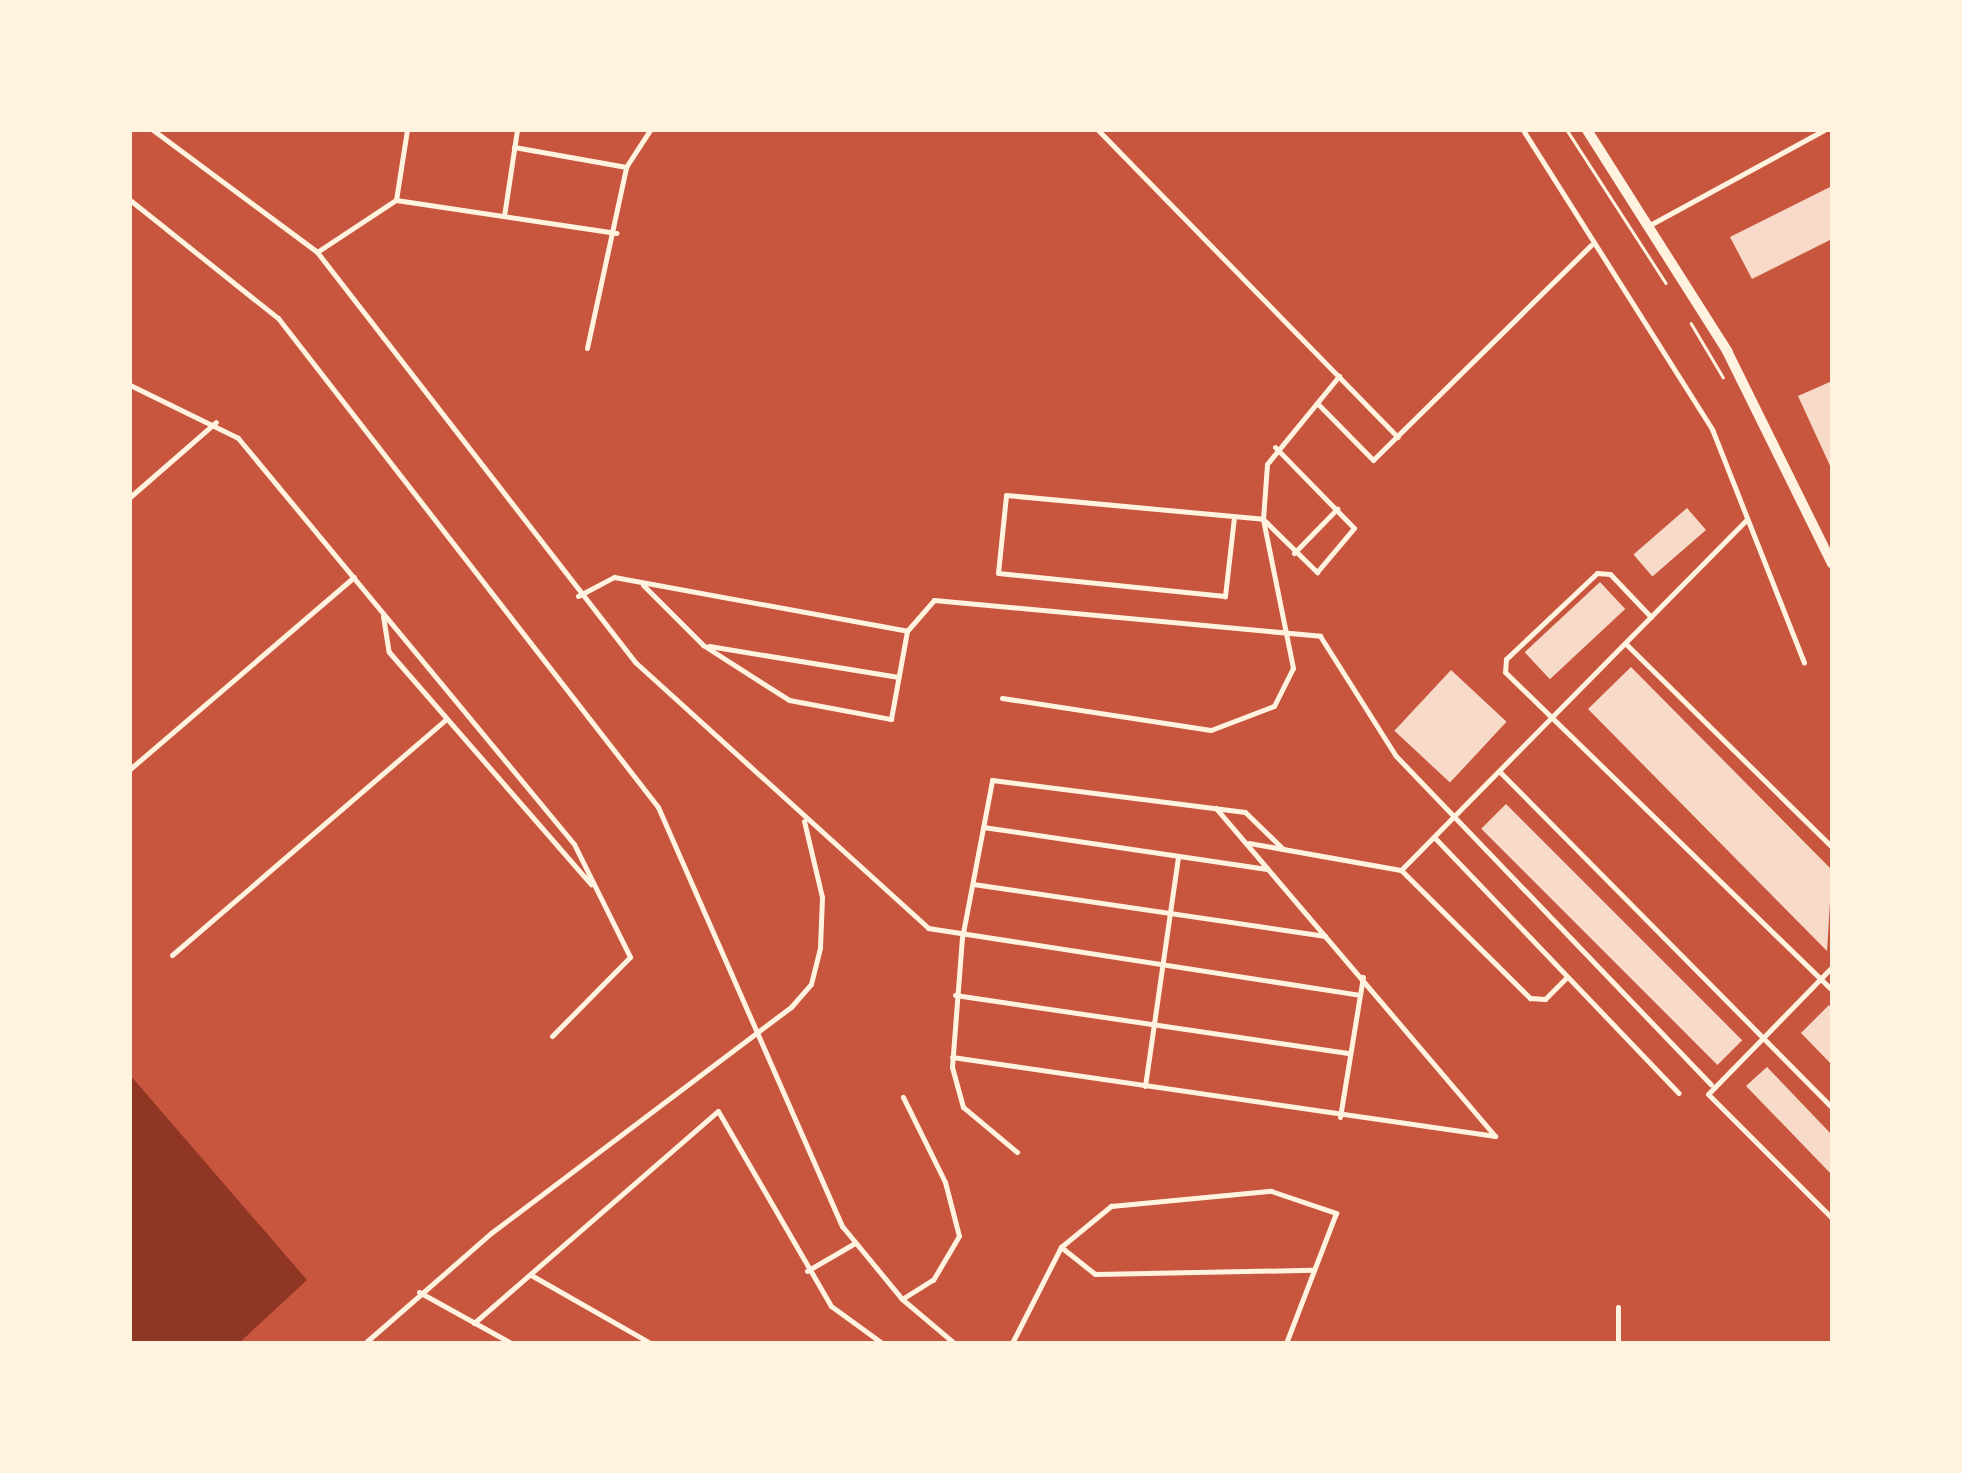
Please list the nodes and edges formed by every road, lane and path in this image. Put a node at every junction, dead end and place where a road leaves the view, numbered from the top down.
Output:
1 (153, 130) edge
2 (408, 130) edge
3 (517, 130) edge
4 (650, 130) edge
5 (1098, 130) edge
6 (1524, 130) edge
7 (1567, 130) edge
8 (1586, 130) edge
9 (1824, 130) edge
10 (514, 147) junction
11 (626, 166) junction
12 (130, 200) edge
13 (396, 200) junction
14 (504, 216) junction
15 (1648, 226) junction
16 (617, 234) junction
17 (1592, 245) junction
18 (318, 252) junction
19 (1674, 296) dead end
20 (1685, 313) dead end
21 (586, 348) dead end
22 (1339, 376) junction
23 (1726, 381) dead end
24 (130, 385) edge
25 (1317, 403) junction
26 (216, 422) junction
27 (1398, 437) junction
28 (1276, 447) junction
29 (130, 497) edge
30 (1337, 509) junction
31 (1234, 516) junction
32 (1263, 519) junction
33 (1746, 520) junction
34 (1294, 553) junction
35 (1832, 563) edge
36 (354, 577) junction
37 (643, 584) junction
38 (578, 596) junction
39 (383, 616) junction
40 (1651, 617) junction
41 (907, 631) junction
42 (1291, 631) junction
43 (1625, 643) junction
44 (703, 645) junction
45 (1804, 662) dead end
46 (898, 677) junction
47 (1002, 698) dead end
48 (1552, 718) junction
49 (446, 719) junction
50 (130, 769) edge
51 (1498, 771) junction
52 (1216, 808) junction
53 (1454, 817) junction
54 (803, 819) junction
55 (983, 827) junction
56 (1434, 837) junction
57 (1246, 842) junction
58 (1832, 847) edge
59 (1282, 848) junction
60 (1178, 856) junction
61 (1270, 870) junction
62 (1401, 870) junction
63 (973, 884) junction
64 (596, 890) junction
65 (1170, 913) junction
66 (1328, 937) junction
67 (962, 938) junction
68 (172, 955) dead end
69 (1832, 966) edge
70 (1162, 967) junction
71 (1364, 978) junction
72 (1566, 978) junction
73 (1819, 978) junction
74 (1832, 990) edge
75 (955, 995) junction
76 (1360, 995) junction
77 (1154, 1024) junction
78 (552, 1036) dead end
79 (760, 1036) junction
80 (1762, 1036) junction
81 (1350, 1053) junction
82 (952, 1057) junction
83 (1711, 1085) junction
84 (1146, 1086) junction
85 (1679, 1093) dead end
86 (903, 1097) dead end
87 (1832, 1107) edge
88 (1340, 1118) junction
89 (1016, 1152) dead end
90 (1832, 1218) edge
91 (854, 1243) junction
92 (1060, 1247) junction
93 (1312, 1270) junction
94 (806, 1271) junction
95 (530, 1274) junction
96 (418, 1292) junction
97 (902, 1300) junction
98 (1618, 1307) dead end
99 (474, 1322) junction
100 (365, 1343) edge
101 (511, 1343) edge
102 (650, 1343) edge
103 (882, 1343) edge
104 (954, 1343) edge
105 (1012, 1343) edge
106 (1286, 1343) edge
107 (1618, 1343) edge

1 - 18 lane
2 - 13 lane
3 - 10 lane
4 - 11 lane
5 - 22 lane
6 - 17 lane
7 - 19 path
8 - 15 street
9 - 15 lane
10 - 11 lane
10 - 14 lane
11 - 16 lane
12 - 79 lane
13 - 14 lane
13 - 18 lane
14 - 16 lane
15 - 35 street
16 - 21 lane
17 - 27 lane
17 - 33 lane
18 - 38 lane
20 - 23 path
22 - 25 lane
22 - 27 lane
24 - 26 lane
25 - 27 lane
25 - 28 lane
26 - 29 lane
26 - 36 lane
28 - 30 lane
28 - 32 lane
30 - 34 lane
30 - 34 lane
31 - 31 lane
31 - 32 lane
32 - 34 lane
32 - 42 lane
33 - 40 lane
33 - 45 lane
36 - 39 lane
36 - 50 lane
37 - 38 lane
37 - 41 lane
37 - 44 lane
38 - 54 lane
39 - 49 lane
39 - 64 lane
40 - 43 lane
40 - 48 lane
41 - 42 lane
41 - 46 lane
42 - 47 lane
42 - 53 lane
43 - 48 lane
43 - 58 lane
44 - 46 lane
44 - 46 lane
48 - 51 lane
48 - 73 lane
49 - 64 lane
49 - 68 lane
51 - 53 lane
51 - 80 lane
52 - 55 lane
52 - 57 lane
52 - 59 lane
53 - 56 lane
53 - 83 lane
54 - 67 lane
54 - 79 lane
55 - 60 lane
55 - 63 lane
56 - 62 lane
56 - 72 lane
57 - 59 lane
57 - 61 lane
59 - 62 lane
60 - 61 lane
60 - 65 lane
61 - 66 lane
62 - 72 lane
63 - 65 lane
63 - 67 lane
64 - 78 lane
65 - 66 lane
65 - 70 lane
66 - 71 lane
67 - 70 lane
67 - 75 lane
69 - 73 lane
70 - 76 lane
70 - 77 lane
71 - 76 lane
71 - 88 lane
72 - 85 lane
73 - 74 lane
73 - 80 lane
75 - 77 lane
75 - 82 lane
76 - 81 lane
77 - 81 lane
77 - 84 lane
79 - 91 lane
79 - 96 lane
80 - 83 lane
80 - 87 lane
81 - 88 lane
82 - 84 lane
82 - 89 lane
83 - 90 lane
84 - 88 lane
86 - 97 lane
91 - 94 lane
91 - 97 lane
92 - 93 lane
92 - 93 lane
92 - 105 lane
93 - 106 lane
94 - 95 lane
94 - 103 lane
95 - 99 lane
95 - 102 lane
96 - 99 lane
96 - 100 lane
97 - 104 lane
98 - 107 lane
99 - 101 lane

